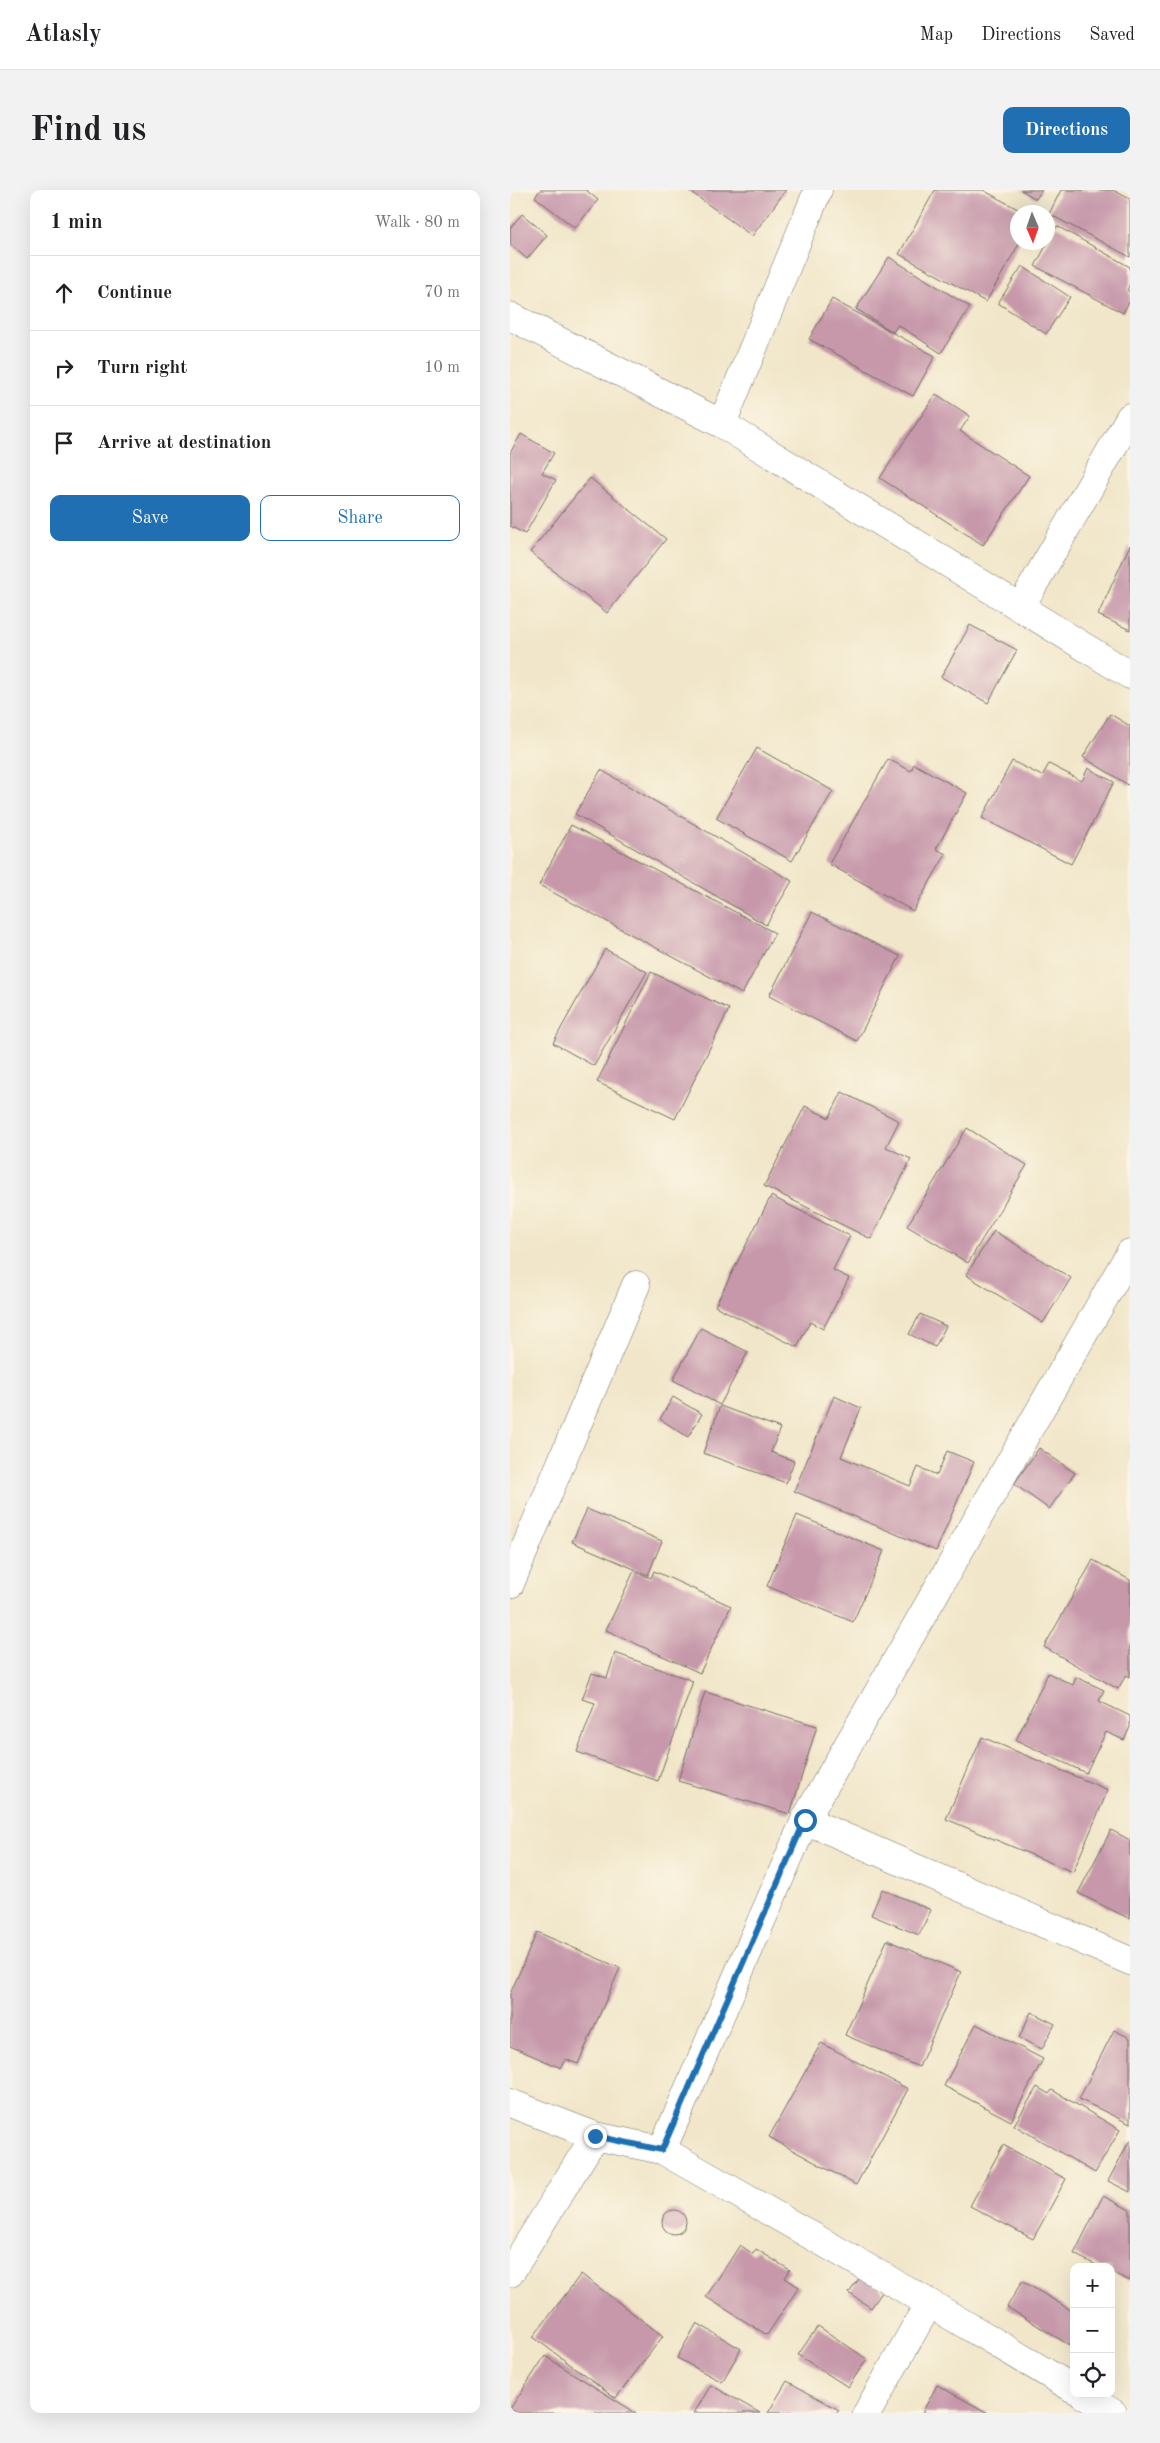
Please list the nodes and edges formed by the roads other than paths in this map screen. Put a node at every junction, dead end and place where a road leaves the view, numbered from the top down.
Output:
1 (818, 190) edge
2 (510, 316) edge
3 (1130, 417) edge
4 (722, 424) junction
5 (1020, 608) junction
6 (1130, 675) edge
7 (1130, 1253) edge
8 (636, 1285) dead end
9 (510, 1584) edge
10 (805, 1820) junction
11 (1130, 1962) edge
12 (510, 2103) edge
13 (595, 2136) junction
14 (662, 2150) junction
15 (510, 2273) edge
16 (929, 2303) junction
17 (1070, 2387) edge
18 (1089, 2398) edge
19 (867, 2413) edge
20 (1113, 2413) edge

1 - 4 street
2 - 4 street
3 - 5 street
4 - 5 street
5 - 6 street
7 - 10 street
8 - 9 street
10 - 11 street
10 - 14 street
12 - 13 street
13 - 14 street
13 - 15 street
14 - 16 street
16 - 17 street
16 - 19 street
18 - 20 street

